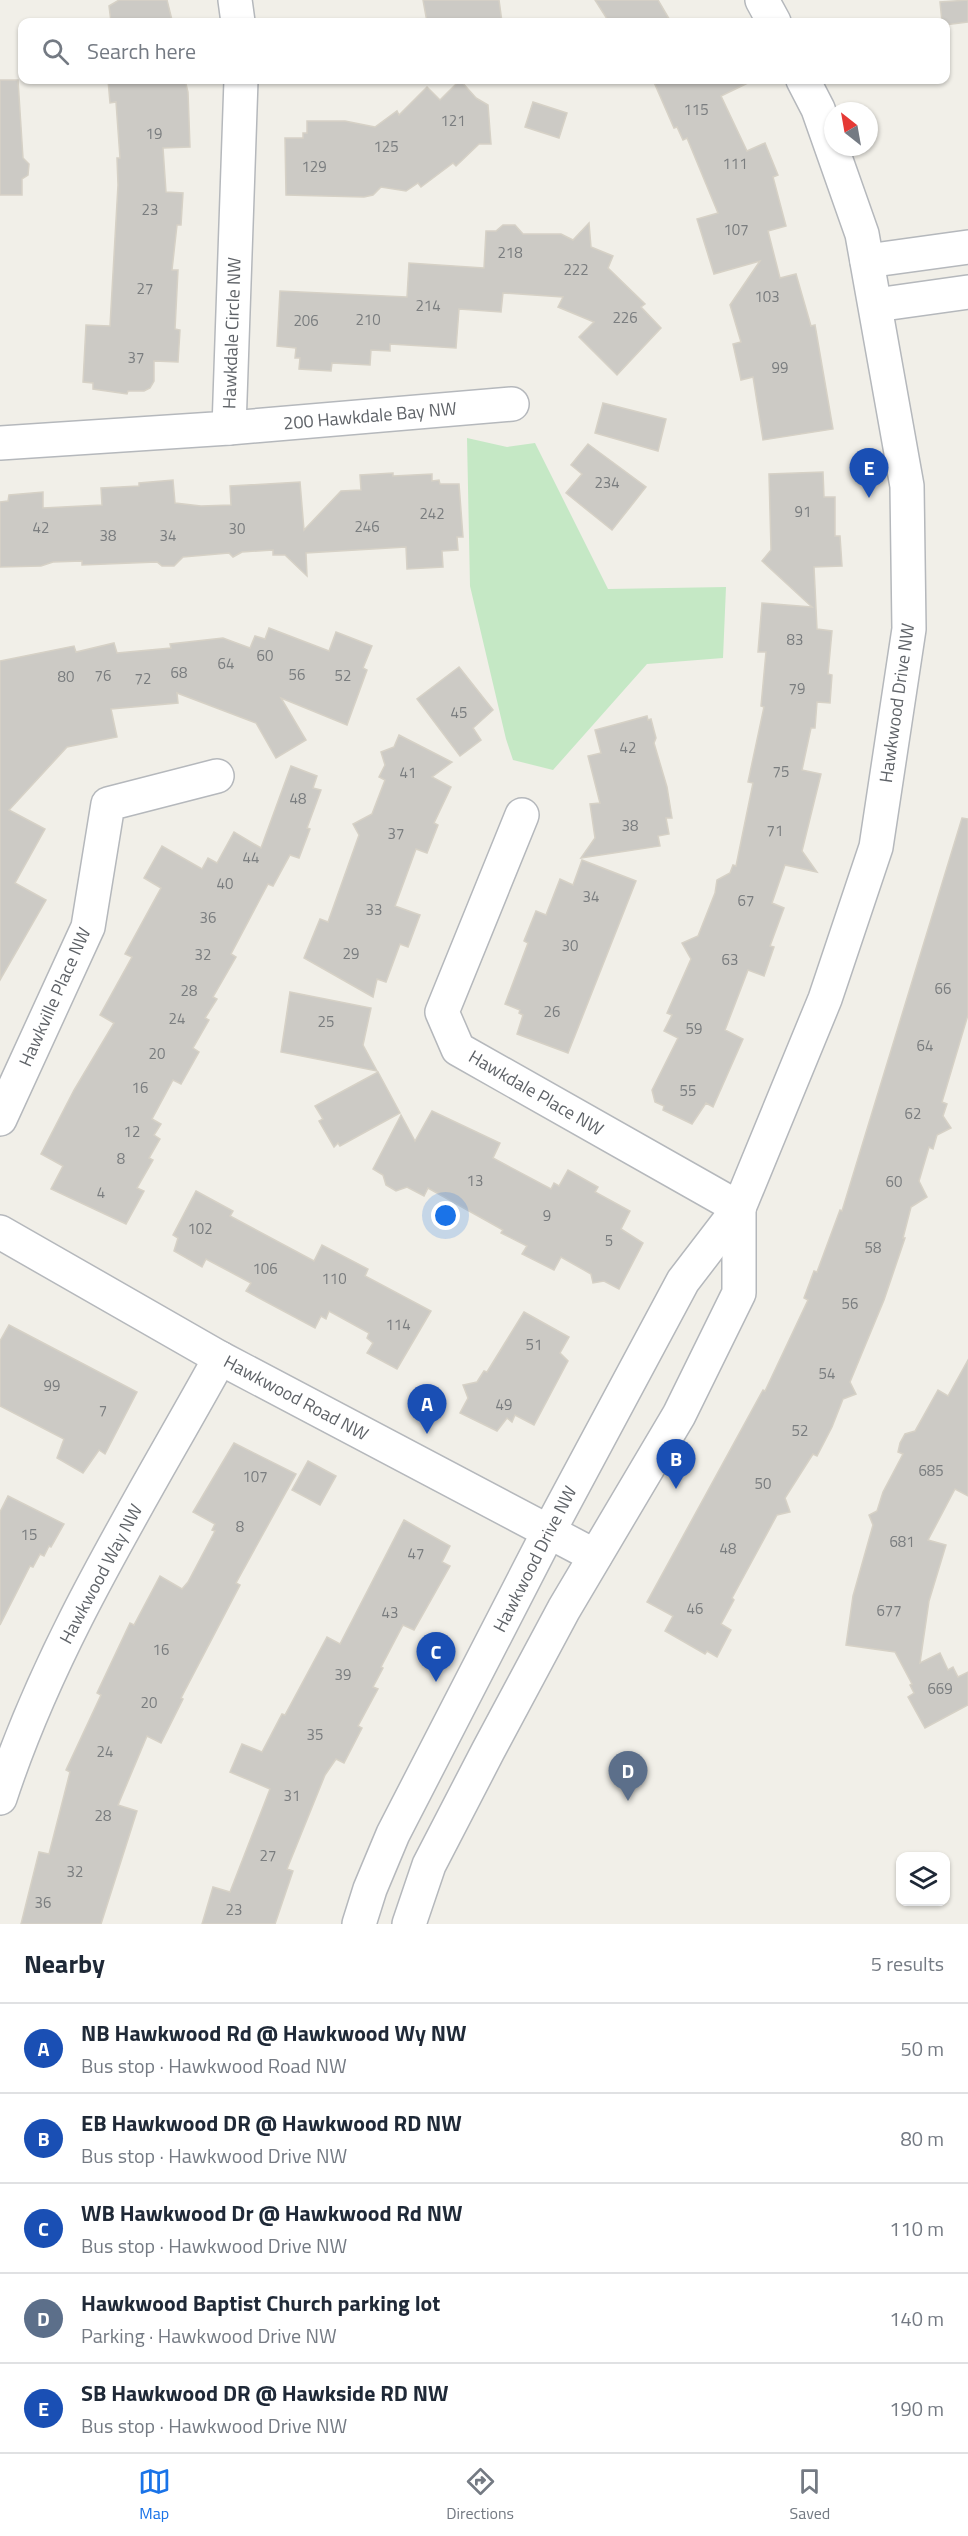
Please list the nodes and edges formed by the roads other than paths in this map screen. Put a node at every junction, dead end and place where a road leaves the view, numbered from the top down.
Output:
1 (235, 0) edge
2 (762, 0) edge
3 (237, 18) edge
4 (772, 18) edge
5 (241, 84) edge
6 (805, 84) edge
7 (968, 247) edge
8 (867, 261) junction
9 (968, 292) edge
10 (876, 304) junction
11 (512, 404) dead end
12 (229, 428) junction
13 (0, 443) edge
14 (217, 776) dead end
15 (522, 815) dead end
16 (0, 1119) edge
17 (739, 1208) junction
18 (0, 1232) edge
19 (220, 1358) junction
20 (549, 1531) junction
21 (595, 1556) junction
22 (0, 1798) edge
23 (359, 1924) edge
24 (409, 1924) edge

1 - 3 street
2 - 4 street
5 - 12 street, Hawkdale Circle NW
6 - 8 street, Hawkwood Drive NW
7 - 8 street
8 - 10 street, Hawkwood Drive NW
9 - 10 street
10 - 17 street, Hawkwood Drive NW
11 - 12 street, 200 Hawkdale Bay NW
12 - 13 street, Hawkdale Circle NW
14 - 16 street, Hawkville Place NW
15 - 17 street, Hawkdale Place NW
17 - 20 street, Hawkwood Drive NW
17 - 21 street, Hawkwood Drive NW
18 - 19 street, Hawkwood Road NW
19 - 20 street, Hawkwood Road NW
19 - 22 street, Hawkwood Way NW
20 - 21 street, Hawkwood Road NW
20 - 23 street, Hawkwood Drive NW
21 - 24 street, Hawkwood Drive NW

